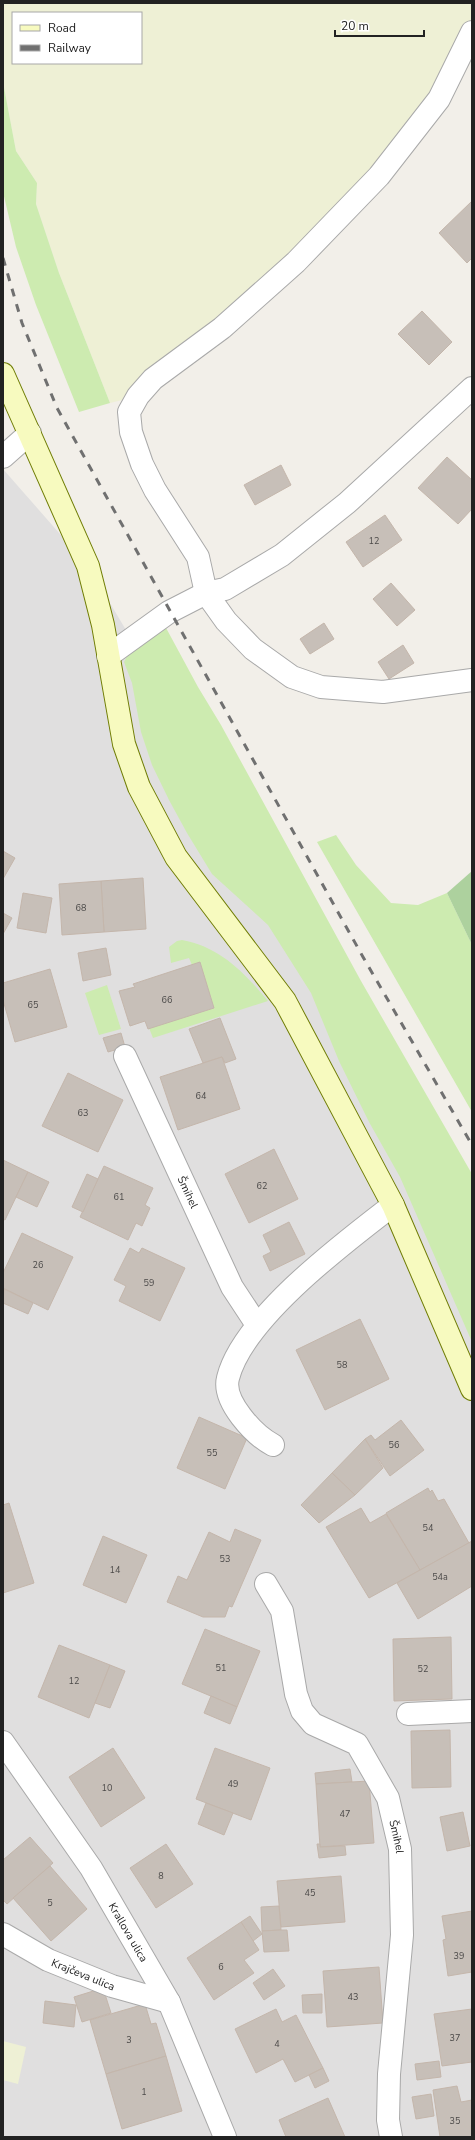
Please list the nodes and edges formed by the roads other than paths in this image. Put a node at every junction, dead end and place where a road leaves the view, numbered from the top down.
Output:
1 (472, 32) edge
2 (3, 374) edge
3 (472, 388) edge
4 (30, 433) junction
5 (3, 457) edge
6 (206, 593) junction
7 (108, 656) junction
8 (472, 680) edge
9 (125, 1056) dead end
10 (394, 1205) junction
11 (257, 1325) junction
12 (472, 1389) edge
13 (273, 1445) dead end
14 (266, 1584) dead end
15 (472, 1711) edge
16 (408, 1714) dead end
17 (3, 1742) edge
18 (3, 1934) edge
19 (169, 2002) junction
20 (225, 2137) edge
21 (390, 2137) edge

1 - 6 street
2 - 4 street
3 - 6 street
4 - 5 street
4 - 7 street
6 - 7 street
6 - 8 street
7 - 10 street
9 - 11 street, Šmihel
10 - 11 street
10 - 12 street
11 - 13 street
14 - 21 street, Šmihel
15 - 16 street
17 - 19 street, Krallova ulica
18 - 19 street, Krajčeva ulica
19 - 20 street, Krallova ulica

